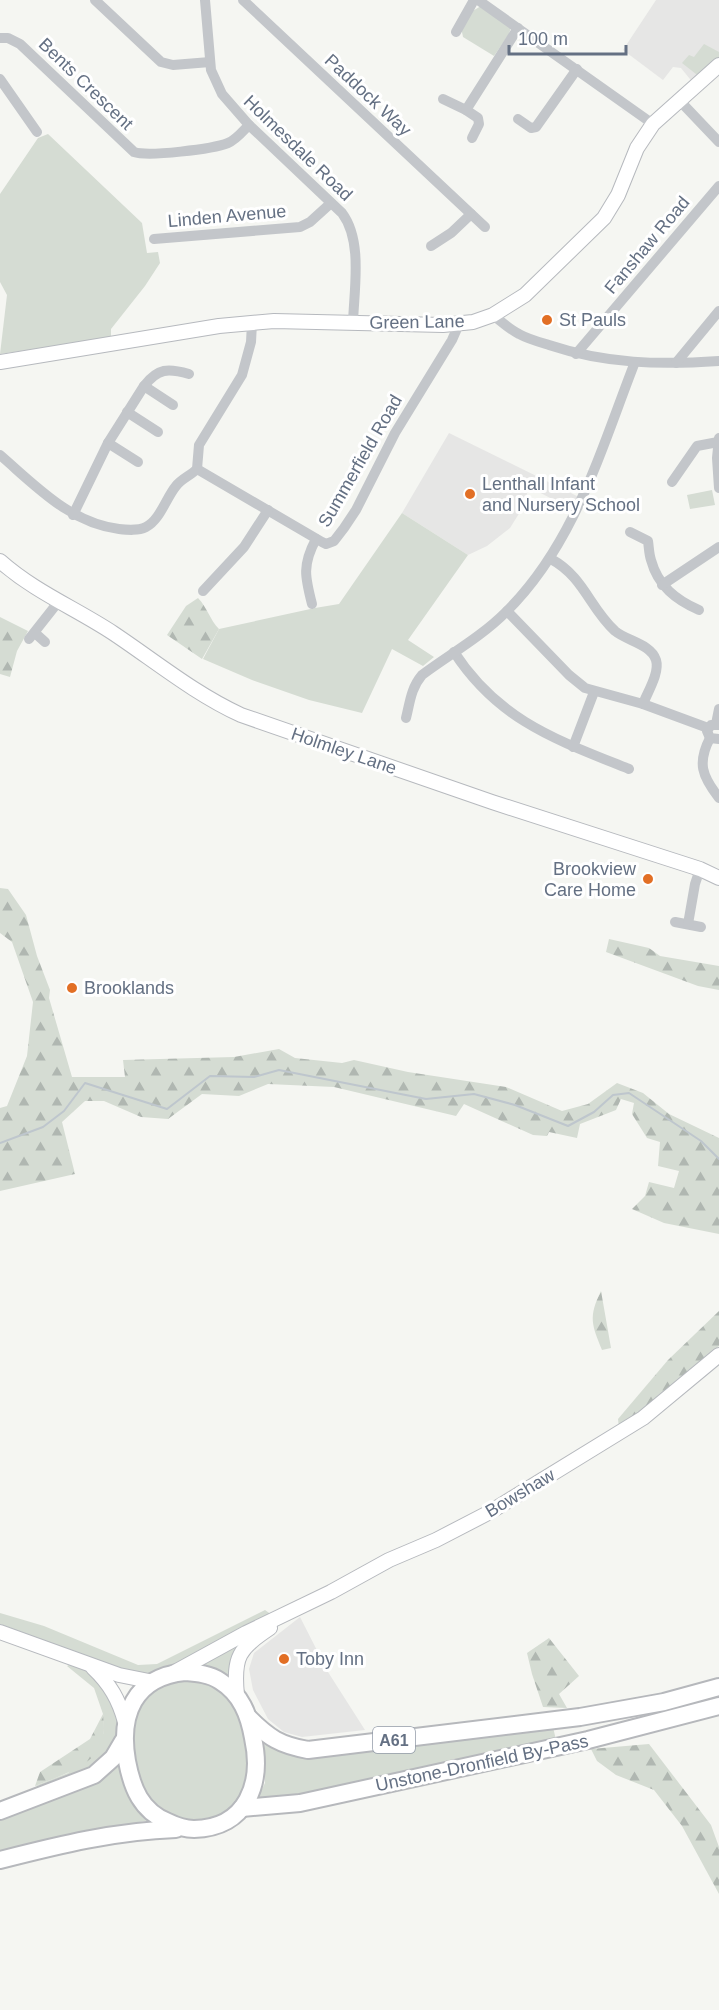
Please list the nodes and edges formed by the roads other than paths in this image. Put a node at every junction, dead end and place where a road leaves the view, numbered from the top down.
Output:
1 (96, 0) edge
2 (204, 0) edge
3 (243, 0) edge
4 (476, 0) edge
5 (518, 28) junction
6 (456, 32) dead end
7 (0, 38) edge
8 (210, 62) junction
9 (719, 65) edge
10 (577, 69) junction
11 (0, 79) edge
12 (444, 99) dead end
13 (679, 100) junction
14 (466, 110) junction
15 (518, 119) dead end
16 (652, 124) junction
17 (249, 125) junction
18 (37, 132) dead end
19 (472, 138) dead end
20 (719, 142) edge
21 (719, 186) edge
22 (331, 202) junction
23 (471, 214) junction
24 (485, 226) dead end
25 (154, 239) dead end
26 (430, 246) dead end
27 (719, 311) edge
28 (493, 315) junction
29 (252, 323) junction
30 (353, 323) junction
31 (459, 324) junction
32 (576, 354) junction
33 (719, 361) edge
34 (0, 362) edge
35 (635, 362) junction
36 (676, 363) junction
37 (189, 374) dead end
38 (144, 386) junction
39 (173, 405) dead end
40 (127, 412) junction
41 (158, 432) dead end
42 (719, 438) edge
43 (718, 442) edge
44 (108, 443) junction
45 (0, 455) edge
46 (138, 462) dead end
47 (197, 469) junction
48 (672, 482) dead end
49 (719, 488) edge
50 (268, 510) junction
51 (74, 515) junction
52 (630, 532) dead end
53 (316, 539) junction
54 (719, 547) edge
55 (551, 559) junction
56 (0, 561) edge
57 (662, 585) junction
58 (203, 591) dead end
59 (314, 597) dead end
60 (59, 602) junction
61 (699, 610) dead end
62 (507, 611) junction
63 (45, 642) dead end
64 (454, 652) junction
65 (594, 692) junction
66 (643, 704) junction
67 (719, 709) edge
68 (406, 718) dead end
69 (714, 731) edge
70 (573, 747) junction
71 (630, 769) dead end
72 (719, 798) edge
73 (700, 869) junction
74 (719, 878) edge
75 (675, 922) dead end
76 (688, 924) junction
77 (701, 927) dead end
78 (719, 1354) edge
79 (304, 1605) junction
80 (0, 1632) edge
81 (88, 1662) junction
82 (171, 1674) junction
83 (154, 1682) junction
84 (719, 1687) edge
85 (237, 1695) junction
86 (719, 1706) edge
87 (249, 1718) junction
88 (125, 1722) junction
89 (123, 1741) junction
90 (242, 1808) junction
91 (0, 1811) edge
92 (182, 1828) junction
93 (0, 1860) edge

1 - 8 street
2 - 8 street, Holmesdale Road
3 - 23 street, Paddock Way
4 - 5 street
4 - 6 street
5 - 10 street
5 - 14 street
7 - 17 street, Bents Crescent
8 - 17 street, Holmesdale Road
9 - 13 main road, Green Lane
10 - 15 street
10 - 16 street
11 - 18 street
12 - 14 street
13 - 16 main road, Green Lane
13 - 20 street
14 - 19 street
16 - 28 main road, Green Lane
17 - 22 street, Holmesdale Road
21 - 32 street, Fanshaw Road
22 - 25 street, Linden Avenue
22 - 30 street, Holmesdale Road
23 - 24 street, Paddock Way
23 - 26 street
27 - 36 street
28 - 31 main road, Green Lane
28 - 32 street
29 - 30 main road, Green Lane
29 - 34 main road, Green Lane
29 - 47 street
30 - 31 main road, Green Lane
31 - 53 street, Summerfield Road
32 - 35 street
33 - 36 street
35 - 36 street
35 - 55 street
37 - 38 street
38 - 39 street
38 - 40 street
40 - 41 street
40 - 44 street
42 - 43 street
43 - 48 street
43 - 49 street
44 - 46 street
44 - 51 street
45 - 51 street
47 - 50 street, Summerfield Road
47 - 51 street
50 - 53 street, Summerfield Road
50 - 58 street
52 - 57 street
53 - 59 street
54 - 57 street
55 - 62 street
55 - 66 street
56 - 60 main road, Holmley Lane
57 - 61 street
60 - 63 street
60 - 73 main road, Holmley Lane
62 - 64 street
62 - 65 street
64 - 68 street
64 - 70 street
65 - 66 street
65 - 70 street
66 - 69 street
67 - 69 street
69 - 72 street
70 - 71 street
73 - 74 main road, Holmley Lane
73 - 76 street
75 - 76 street
76 - 77 street
78 - 79 main road, Bowshaw
79 - 82 main road, Bowshaw
79 - 85 main road, Bowshaw
80 - 81 main road
81 - 83 main road
81 - 88 main road
82 - 83 highway, Bowshaw
82 - 85 highway, Bowshaw
83 - 88 highway, Bowshaw
84 - 87 highway, Unstone-Dronfield By-Pass / A61
85 - 87 highway, Bowshaw
86 - 90 highway, Unstone-Dronfield By-Pass / A61
87 - 90 highway, Bowshaw
88 - 89 highway, Bowshaw
89 - 91 highway
89 - 92 highway, Bowshaw
90 - 92 highway, Bowshaw
92 - 93 highway

